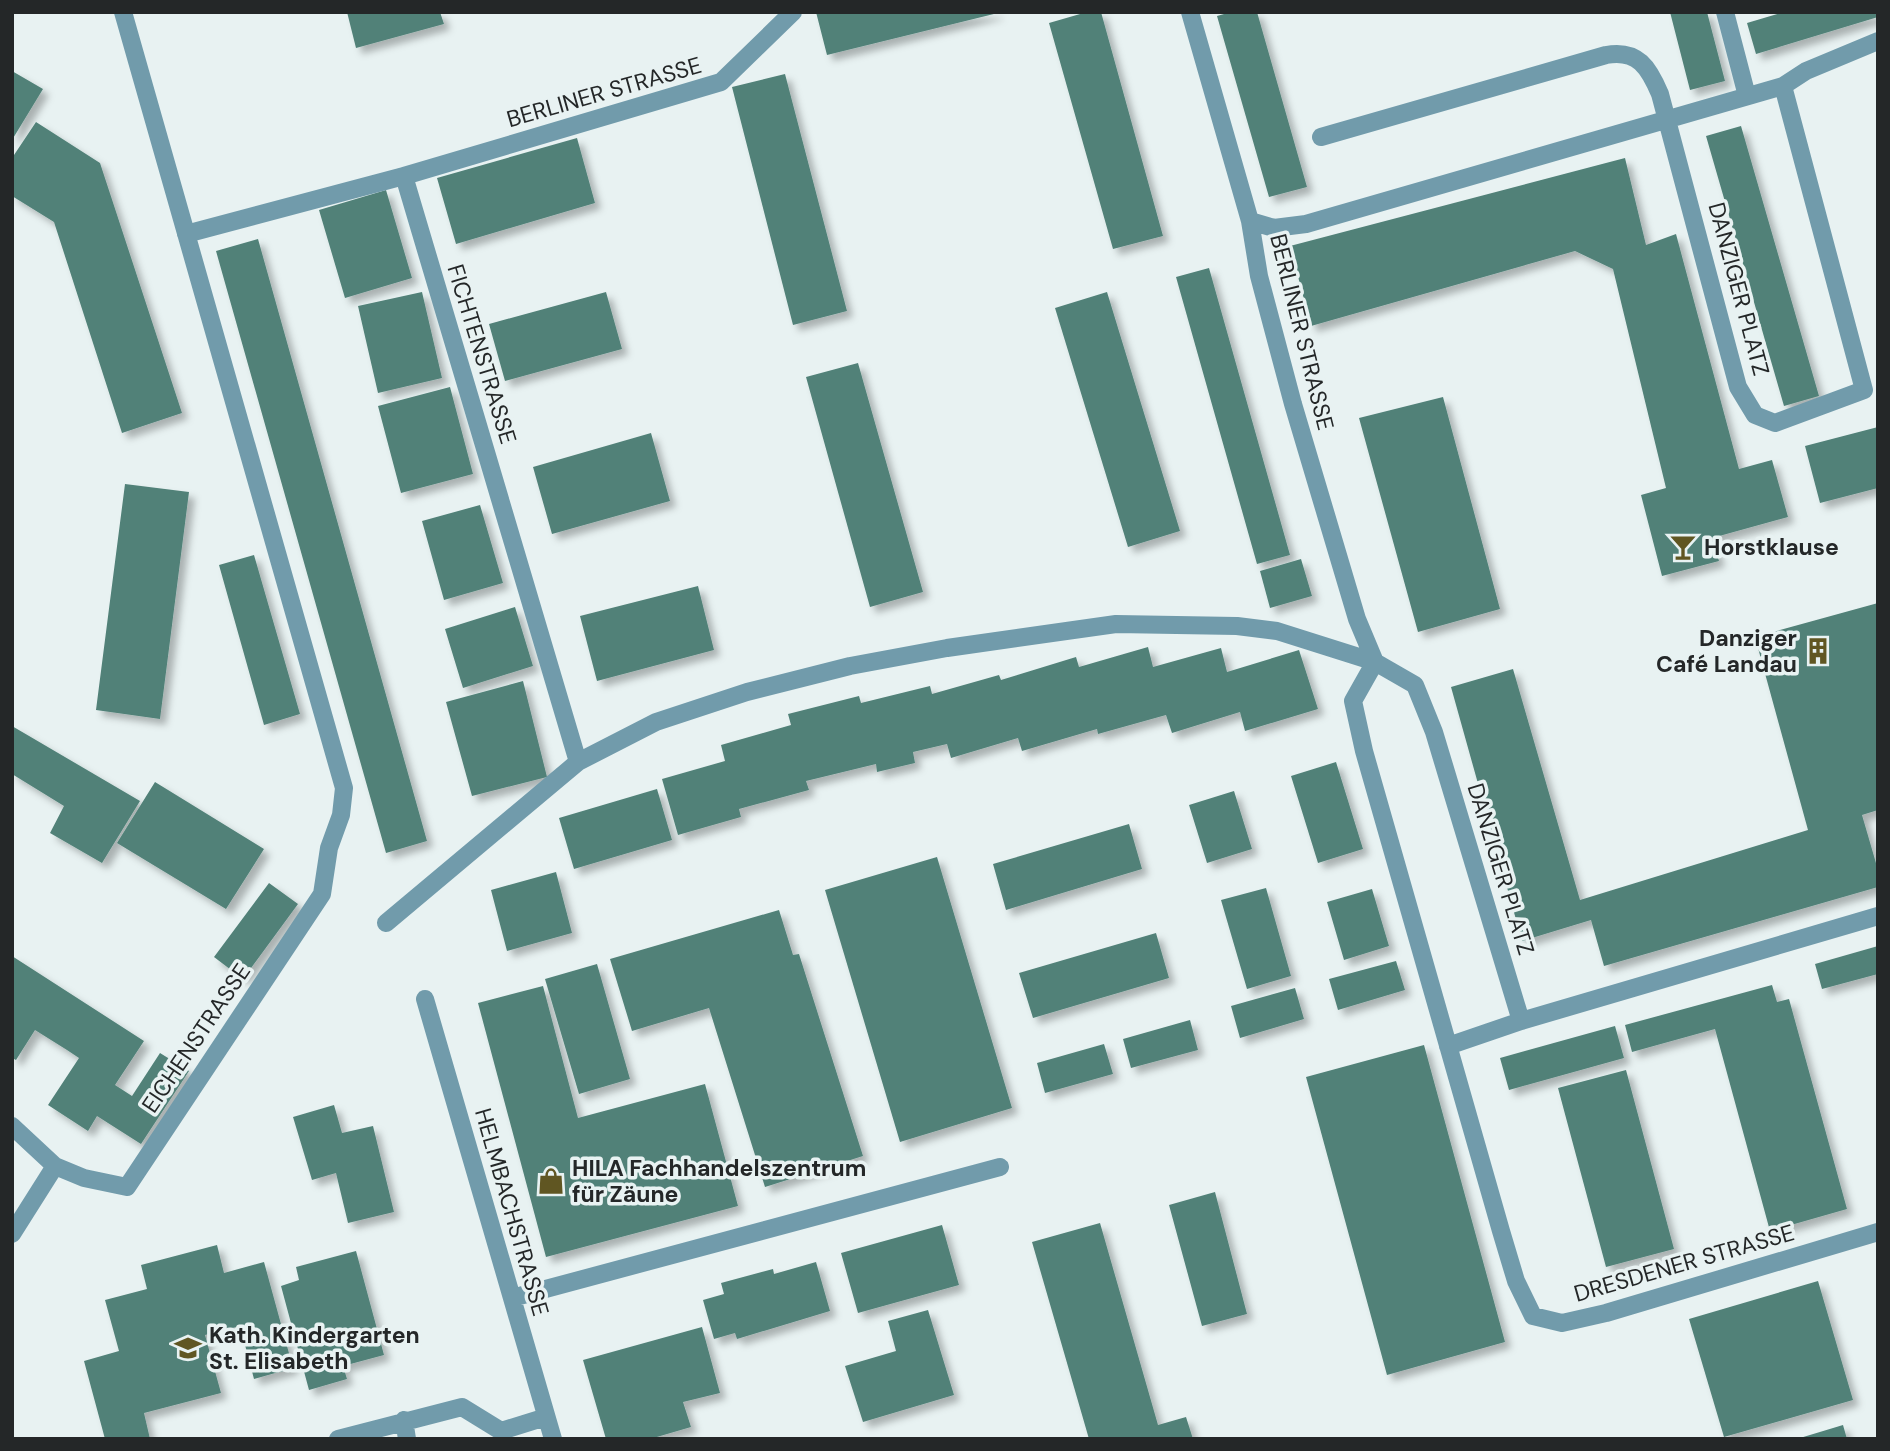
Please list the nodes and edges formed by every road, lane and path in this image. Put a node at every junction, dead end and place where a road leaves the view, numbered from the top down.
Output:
1 (123, 12) edge
2 (793, 12) edge
3 (1189, 12) edge
4 (1724, 12) edge
5 (1878, 41) edge
6 (1783, 86) junction
7 (1747, 96) junction
8 (1667, 121) junction
9 (1321, 137) dead end
10 (404, 176) junction
11 (1250, 221) junction
12 (186, 234) junction
13 (1375, 662) junction
14 (578, 762) junction
15 (1878, 916) edge
16 (386, 923) dead end
17 (425, 999) dead end
18 (1521, 1021) junction
19 (1448, 1046) junction
20 (12, 1126) edge
21 (55, 1166) junction
22 (1000, 1167) dead end
23 (1878, 1232) edge
24 (12, 1234) edge
25 (512, 1298) junction
26 (547, 1417) junction
27 (404, 1420) junction
28 (338, 1439) edge
29 (407, 1439) edge
30 (553, 1439) edge

1 - 12 street
2 - 10 street, BERLINER STRASSE
3 - 11 street, BERLINER STRASSE
4 - 7 street
5 - 6 street
6 - 7 street
6 - 8 street, DANZIGER PLATZ
7 - 8 street
8 - 9 street
8 - 11 street
10 - 12 street
10 - 14 street, FICHTENSTRASSE
11 - 13 street, BERLINER STRASSE
12 - 21 street, EICHENSTRASSE
13 - 14 street
13 - 18 street, DANZIGER PLATZ
13 - 19 street, DRESDENER STRASSE
14 - 16 street
15 - 18 street
17 - 25 street, HELMBACHSTRASSE
18 - 19 street
19 - 23 street, DRESDENER STRASSE
20 - 21 street, EICHENSTRASSE
21 - 24 street
22 - 25 street
25 - 26 street, HELMBACHSTRASSE
26 - 27 street
26 - 30 street, HELMBACHSTRASSE
27 - 28 street
27 - 29 street

